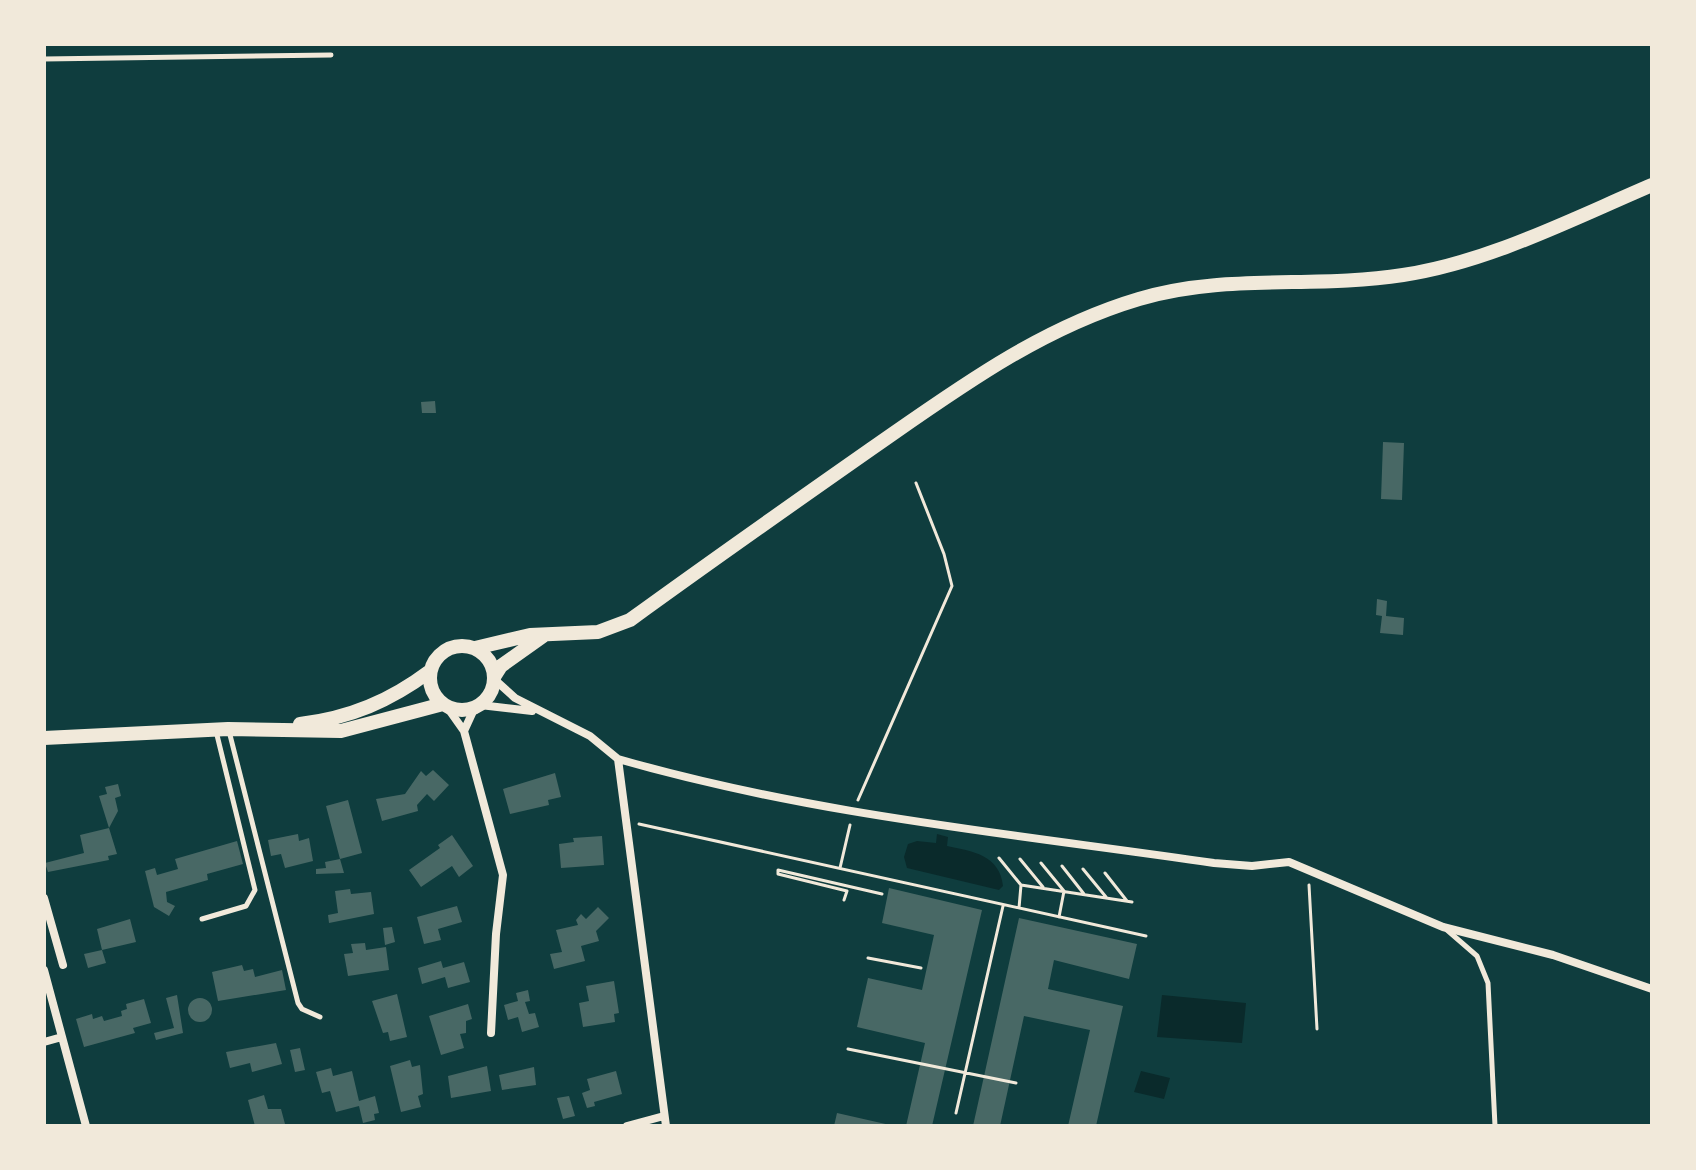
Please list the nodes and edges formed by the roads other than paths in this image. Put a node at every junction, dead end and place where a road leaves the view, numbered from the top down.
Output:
1 (331, 55) dead end
2 (44, 59) edge
3 (1652, 185) edge
4 (544, 636) junction
5 (475, 648) junction
6 (430, 671) junction
7 (494, 678) junction
8 (445, 706) junction
9 (477, 706) junction
10 (541, 713) junction
11 (262, 729) junction
12 (222, 730) junction
13 (464, 731) junction
14 (44, 738) edge
15 (618, 759) junction
16 (44, 898) edge
17 (202, 919) dead end
18 (1443, 927) junction
19 (63, 965) dead end
20 (45, 975) edge
21 (1652, 989) edge
22 (320, 1017) dead end
23 (491, 1033) dead end
24 (62, 1037) junction
25 (44, 1042) edge
26 (664, 1116) junction
27 (86, 1126) edge
28 (627, 1126) edge
29 (666, 1126) edge
30 (1495, 1126) edge

1 - 2 lane
3 - 4 main road
4 - 5 main road
4 - 7 main road
5 - 6 main road
5 - 7 main road
6 - 8 main road
6 - 11 main road
7 - 9 main road
7 - 10 street
8 - 9 main road
8 - 11 main road
8 - 13 street
9 - 10 street
9 - 13 street
10 - 15 street
11 - 12 main road
12 - 14 main road
12 - 17 lane
12 - 22 lane
13 - 23 street
15 - 18 street
15 - 26 street
16 - 19 street
18 - 21 street
18 - 30 lane
20 - 24 street
24 - 25 street
24 - 27 street
26 - 28 street
26 - 29 street

